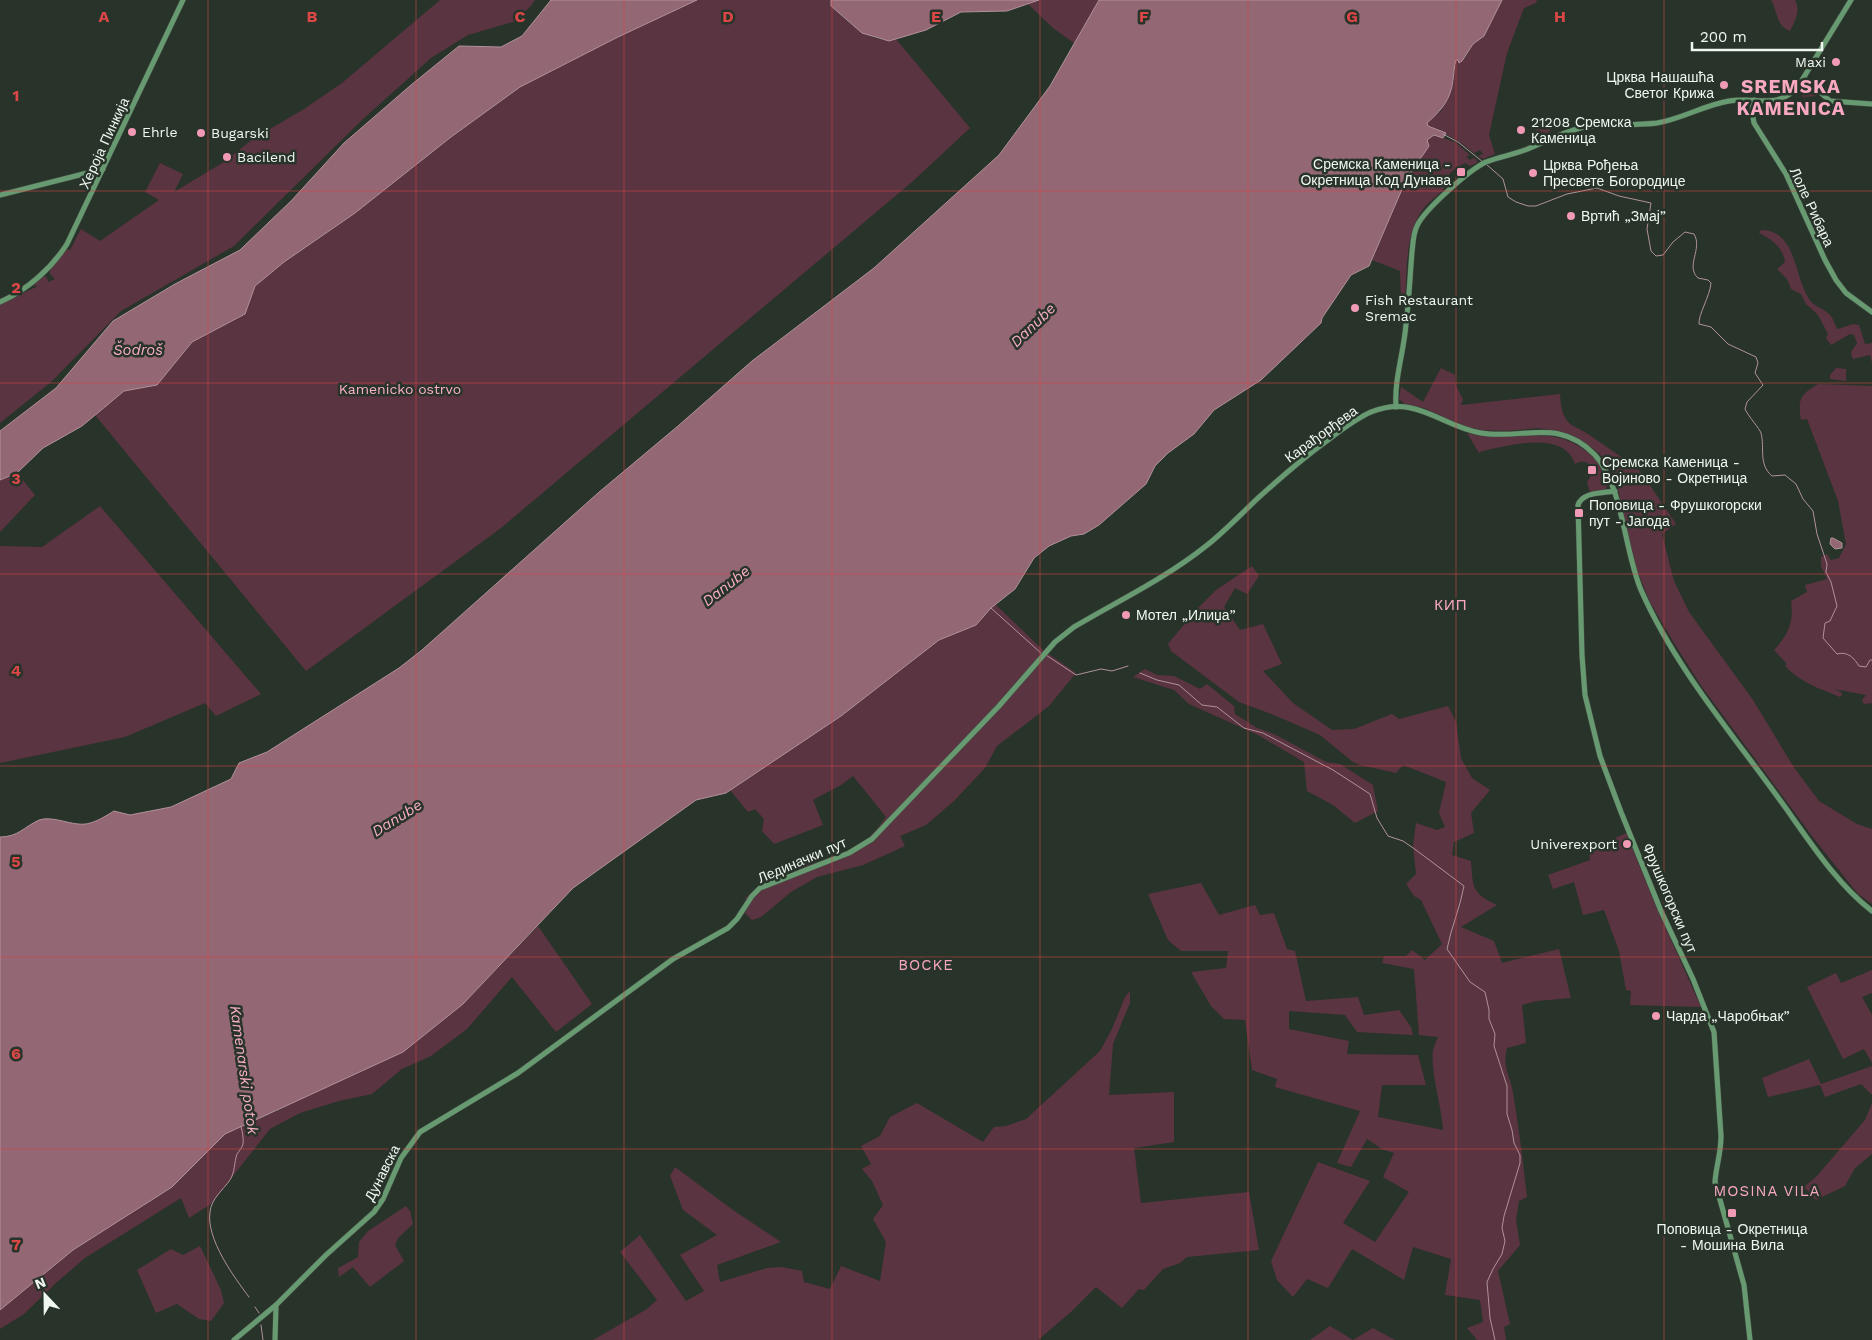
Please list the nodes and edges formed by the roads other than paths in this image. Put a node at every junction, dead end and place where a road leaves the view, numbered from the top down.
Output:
1 (183, 0) edge
2 (1851, 0) edge
3 (1804, 78) junction
4 (1754, 100) junction
5 (1872, 104) edge
6 (103, 169) junction
7 (88, 174) junction
8 (99, 179) junction
9 (0, 195) edge
10 (0, 302) edge
11 (1872, 312) edge
12 (1396, 407) junction
13 (1614, 491) junction
14 (1142, 587) joint
15 (1872, 910) edge
16 (518, 1073) joint
17 (276, 1306) junction
18 (266, 1314) junction
19 (276, 1324) junction
20 (234, 1340) edge
21 (275, 1340) edge
22 (1750, 1340) edge

1 - 6 main road, Хероја Пинкија
2 - 3 main road
3 - 4 main road
3 - 5 main road
4 - 11 main road, Лоле Рибара
4 - 12 main road
6 - 7 main road
6 - 8 main road, Хероја Пинкија
7 - 8 main road
7 - 9 main road
8 - 10 main road, Хероја Пинкија
12 - 13 main road
12 - 14 main road, Карађорђева
13 - 15 main road
13 - 22 main road, Фрушкогорски пут
14 - 16 main road, Лединачки пут
16 - 17 main road, Дунавска
17 - 18 main road, Дунавска
17 - 19 main road
18 - 19 main road
18 - 20 main road, Дунавска
19 - 21 main road

